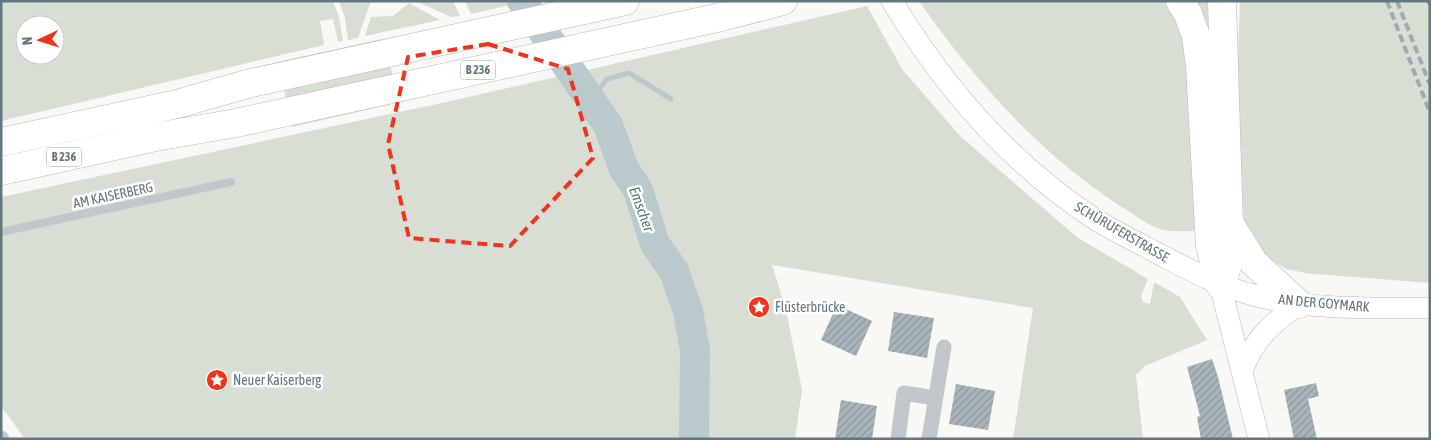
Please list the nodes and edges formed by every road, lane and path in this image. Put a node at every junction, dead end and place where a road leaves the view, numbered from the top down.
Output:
1 (625, 1) edge
2 (783, 1) edge
3 (892, 1) edge
4 (1180, 1) edge
5 (1222, 1) edge
6 (1, 142) edge
7 (1, 171) edge
8 (231, 182) dead end
9 (1230, 224) junction
10 (1, 232) edge
11 (1220, 285) junction
12 (1299, 304) junction
13 (1430, 308) edge
14 (944, 348) dead end
15 (1242, 370) junction
16 (935, 398) junction
17 (898, 439) edge
18 (929, 439) edge
19 (1259, 439) edge

1 - 6 highway, B 236
2 - 7 highway, B 236
3 - 11 main road, SCHÜRUFERSTRASSE
4 - 11 highway
5 - 9 highway
8 - 10 lane, AM KAISERBERG
9 - 11 highway
9 - 12 highway
11 - 12 main road, AN DER GOYMARK
11 - 15 main road
12 - 13 main road, AN DER GOYMARK
12 - 15 main road
14 - 16 street
15 - 19 main road
16 - 17 street
16 - 18 street

